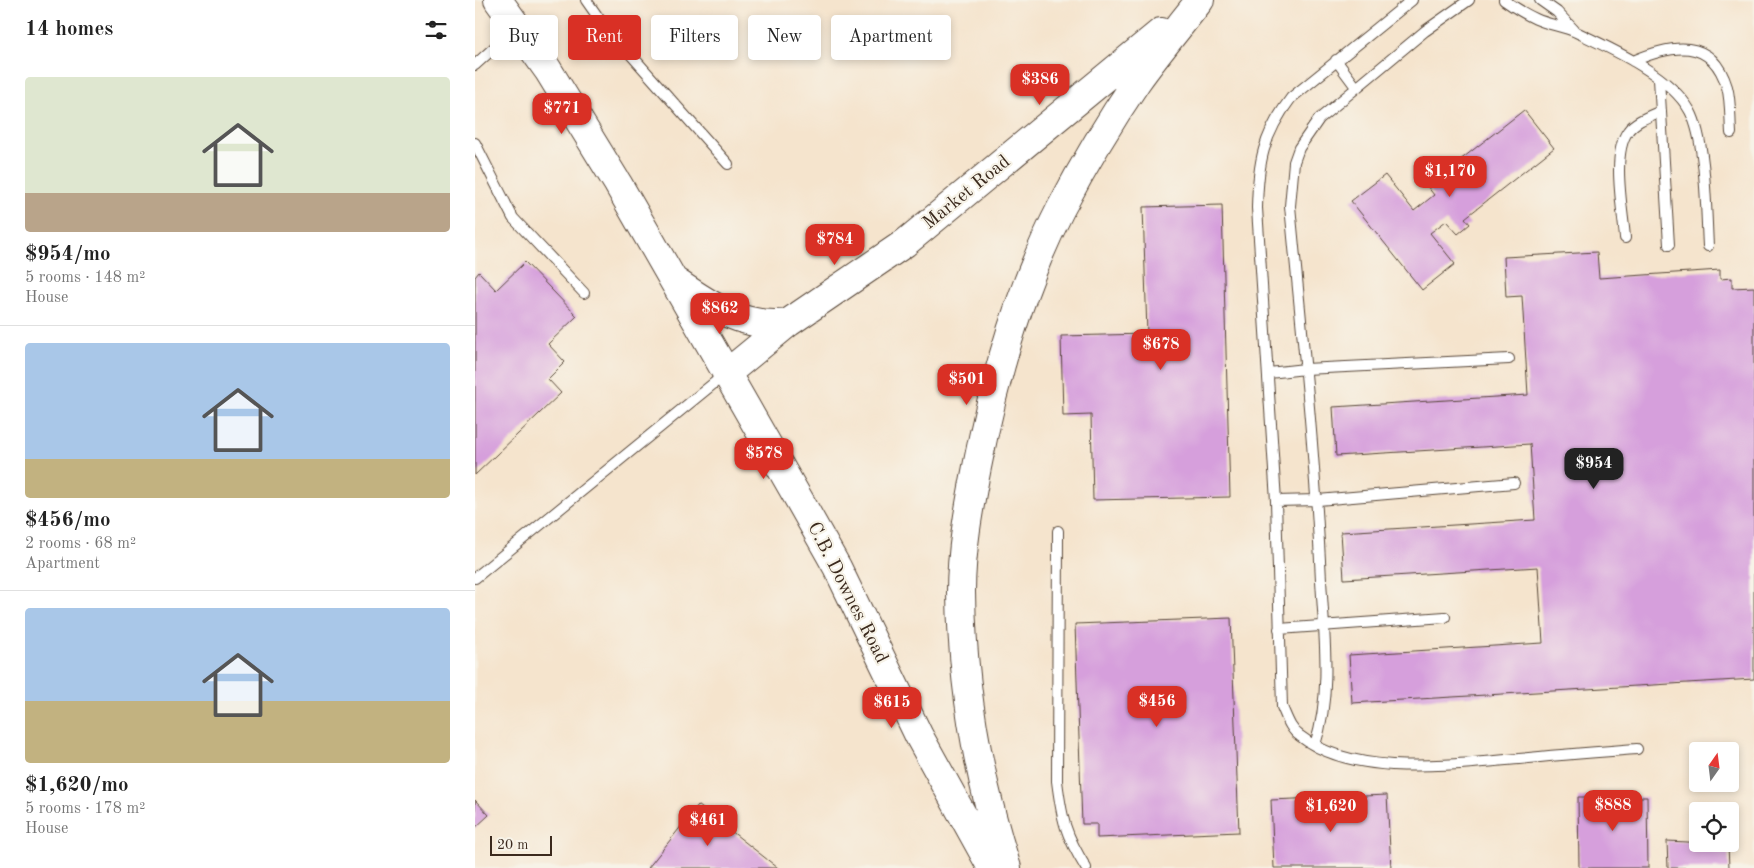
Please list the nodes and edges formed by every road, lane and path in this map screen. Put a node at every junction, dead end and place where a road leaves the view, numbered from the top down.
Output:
1 (498, 0) edge
2 (586, 0) edge
3 (1200, 0) edge
4 (1412, 0) edge
5 (1469, 0) edge
6 (1504, 0) edge
7 (1540, 0) edge
8 (509, 15) edge
9 (1574, 31) junction
10 (490, 51) edge
11 (539, 60) edge
12 (1336, 60) junction
13 (1633, 61) junction
14 (475, 65) edge
15 (1659, 79) junction
16 (1356, 87) junction
17 (1661, 111) junction
18 (1731, 133) dead end
19 (475, 143) edge
20 (728, 164) dead end
21 (1625, 238) dead end
22 (1669, 245) dead end
23 (1708, 246) dead end
24 (671, 279) junction
25 (584, 293) dead end
26 (788, 324) junction
27 (1509, 359) dead end
28 (1305, 369) junction
29 (1269, 373) junction
30 (726, 374) junction
31 (1514, 484) dead end
32 (1317, 500) junction
33 (1276, 501) junction
34 (1058, 531) dead end
35 (475, 578) edge
36 (1445, 617) dead end
37 (1324, 626) junction
38 (1279, 629) junction
39 (1315, 745) junction
40 (1637, 749) dead end
41 (992, 868) edge
42 (1007, 868) edge
43 (1086, 868) edge

1 - 8 main road, C.B. Downes Road
2 - 20 lane
3 - 26 main road, Market Road
3 - 42 main road
4 - 12 lane
5 - 16 lane
6 - 9 lane
7 - 9 lane
9 - 13 lane
10 - 14 lane
11 - 24 main road, C.B. Downes Road
12 - 16 lane
12 - 29 lane
13 - 15 lane
13 - 18 lane
15 - 17 lane
15 - 23 lane
16 - 28 lane
17 - 21 lane
17 - 22 lane
19 - 25 lane
24 - 26 main road
24 - 30 main road, C.B. Downes Road
26 - 30 main road, Market Road
27 - 28 lane
28 - 29 lane
28 - 32 lane
29 - 33 lane
30 - 35 lane
30 - 41 main road, C.B. Downes Road
31 - 32 lane
32 - 33 lane
32 - 37 lane
33 - 38 lane
34 - 43 lane
36 - 37 lane
37 - 38 lane
37 - 39 lane
38 - 39 lane
39 - 40 lane

